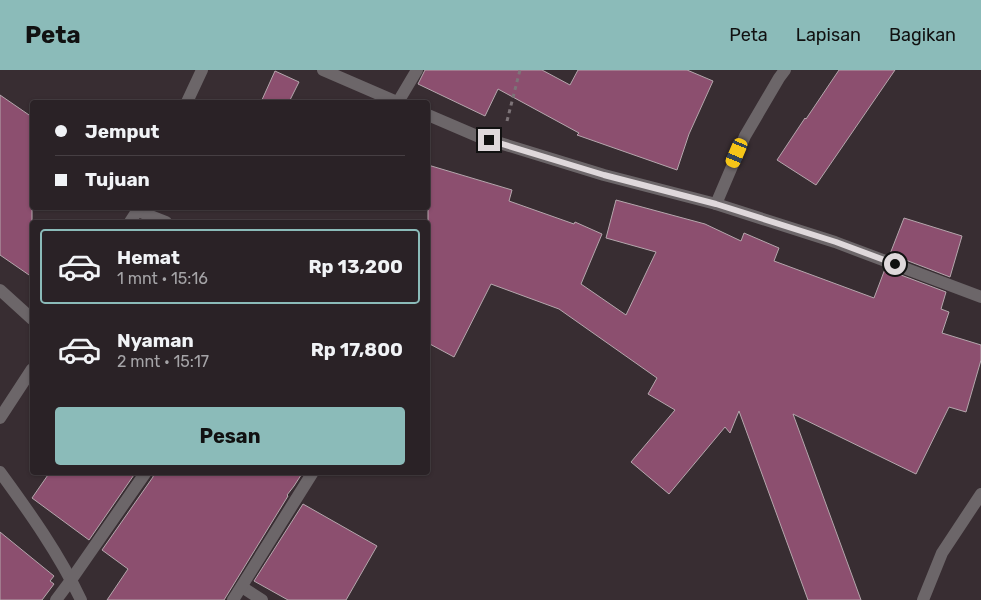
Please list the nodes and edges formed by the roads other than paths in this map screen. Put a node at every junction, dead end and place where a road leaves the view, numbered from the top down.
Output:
1 (202, 70) edge
2 (323, 70) edge
3 (417, 70) edge
4 (785, 70) edge
5 (188, 100) edge
6 (392, 100) edge
7 (398, 100) edge
8 (430, 117) edge
9 (716, 204) junction
10 (141, 210) edge
11 (162, 220) edge
12 (0, 290) edge
13 (981, 297) edge
14 (30, 317) edge
15 (30, 372) edge
16 (0, 418) edge
17 (0, 472) edge
18 (144, 475) edge
19 (311, 475) edge
20 (981, 494) edge
21 (72, 580) junction
22 (242, 587) junction
23 (56, 600) edge
24 (81, 600) edge
25 (233, 600) edge
26 (262, 600) edge
27 (923, 600) edge

1 - 5 street
2 - 6 street
3 - 7 street
4 - 9 street
8 - 9 street
9 - 13 street
10 - 11 street
12 - 14 street
15 - 16 street
17 - 21 street
18 - 21 street
19 - 22 street
20 - 27 street
21 - 23 street
21 - 24 street
22 - 25 street
22 - 26 street

